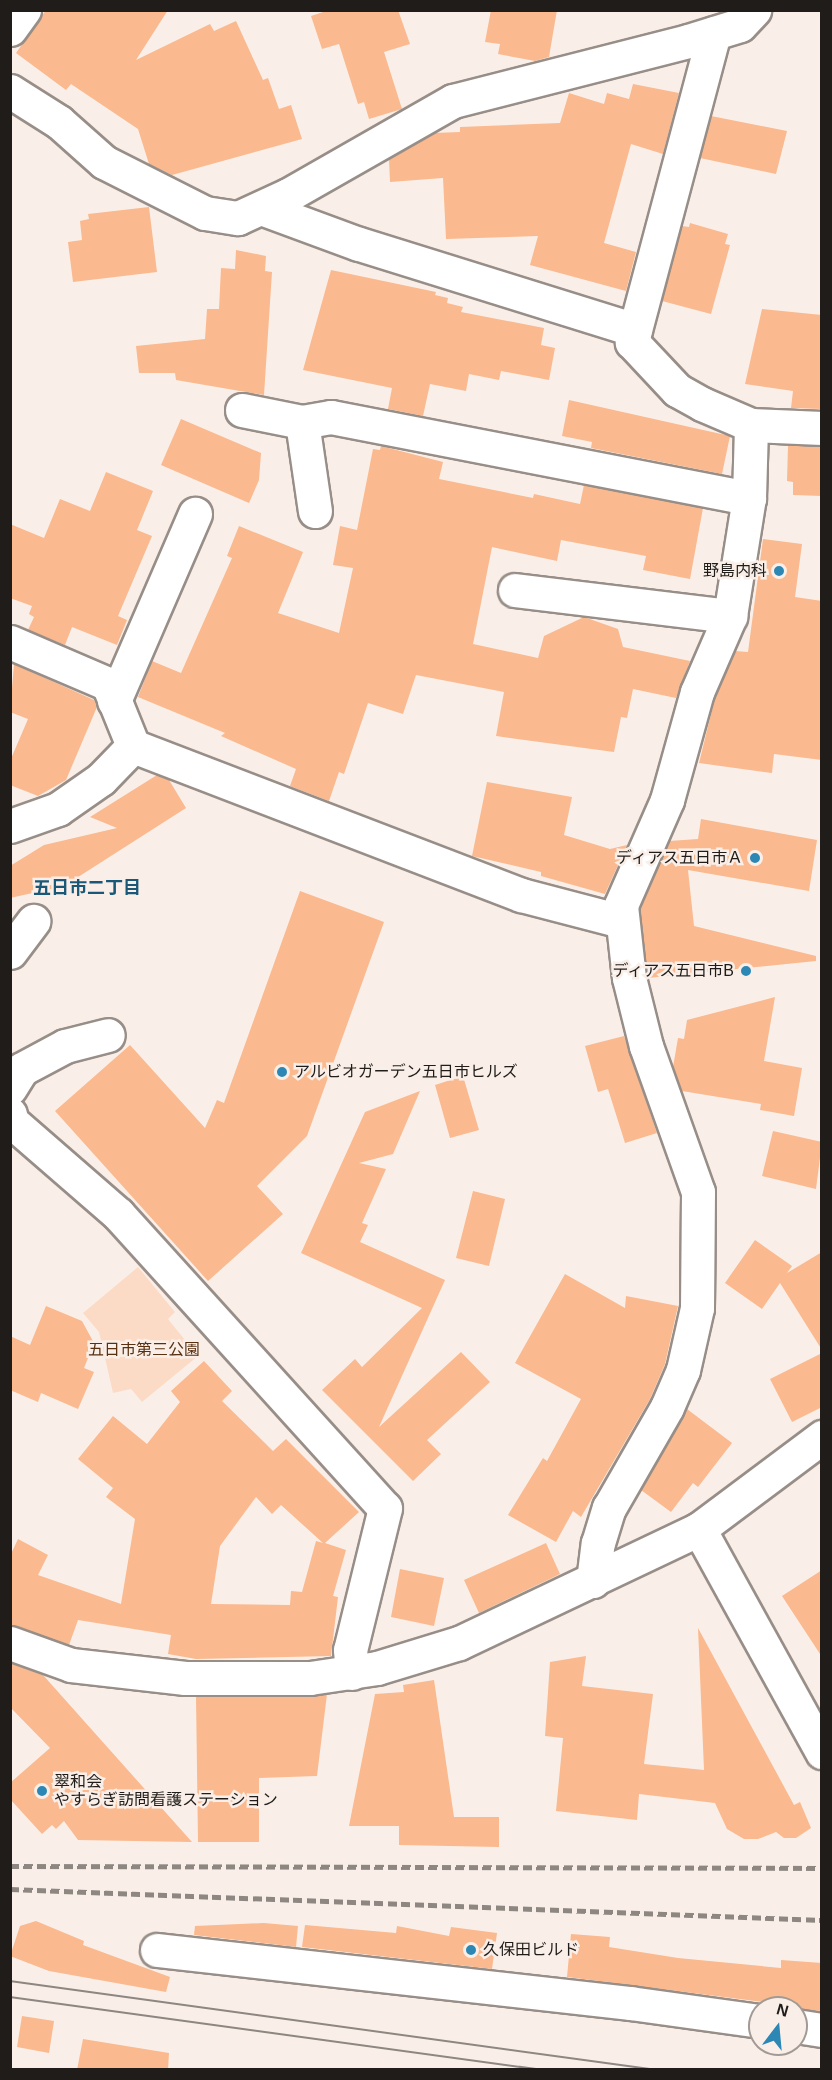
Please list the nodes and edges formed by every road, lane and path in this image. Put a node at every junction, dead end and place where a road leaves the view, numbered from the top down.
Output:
1 (24, 10) edge
2 (754, 10) edge
3 (10, 29) edge
4 (714, 33) junction
5 (10, 91) edge
6 (261, 208) junction
7 (635, 330) junction
8 (242, 410) dead end
9 (302, 422) junction
10 (752, 425) junction
11 (822, 428) edge
12 (749, 498) junction
13 (315, 511) dead end
14 (195, 514) dead end
15 (515, 590) dead end
16 (730, 616) junction
17 (10, 642) edge
18 (114, 701) junction
19 (133, 746) junction
20 (10, 826) edge
21 (33, 921) dead end
22 (621, 921) junction
23 (10, 952) edge
24 (108, 1035) dead end
25 (10, 1088) edge
26 (10, 1114) edge
27 (822, 1437) edge
28 (699, 1529) junction
29 (593, 1581) junction
30 (10, 1643) edge
31 (352, 1672) junction
32 (822, 1752) edge
33 (157, 1950) dead end
34 (748, 2019) edge

1 - 3 street
2 - 4 street
4 - 6 street
4 - 7 street
5 - 6 street
6 - 7 street
7 - 10 street
8 - 9 street
9 - 12 street
9 - 13 street
10 - 11 street
10 - 12 street
12 - 16 street
14 - 18 street
15 - 16 street
16 - 22 street
17 - 18 street
18 - 19 street
19 - 20 street
19 - 22 street
21 - 23 street
22 - 29 street
24 - 25 street
26 - 31 street
27 - 28 street
28 - 29 street
28 - 32 street
29 - 31 street
30 - 31 street
33 - 34 street

